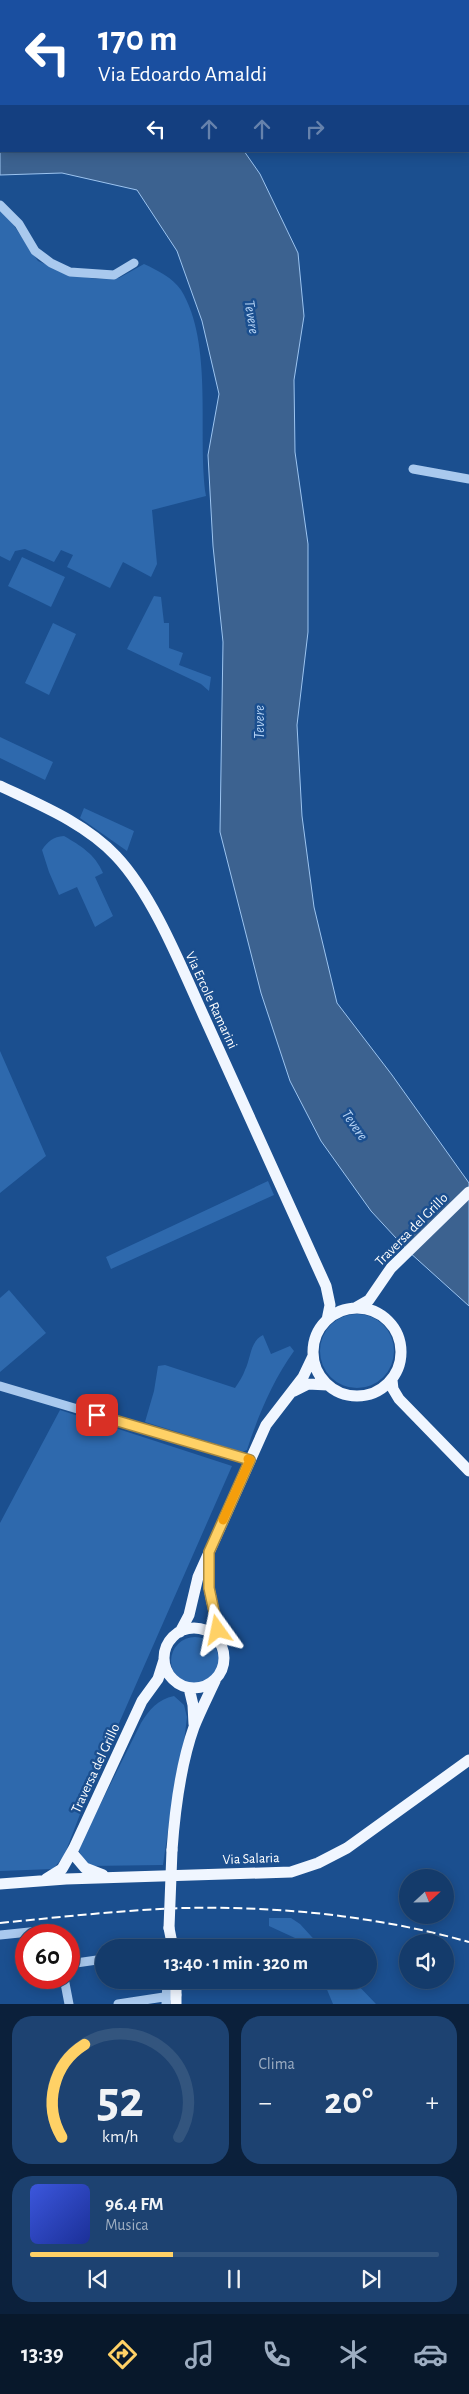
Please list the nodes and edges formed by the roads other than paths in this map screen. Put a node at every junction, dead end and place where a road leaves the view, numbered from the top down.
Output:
1 (0, 205) edge
2 (134, 263) dead end
3 (413, 469) dead end
4 (469, 479) edge
5 (0, 786) edge
6 (469, 1192) edge
7 (380, 1285) junction
8 (326, 1286) junction
9 (354, 1308) junction
10 (386, 1318) junction
11 (327, 1320) junction
12 (313, 1356) junction
13 (392, 1380) junction
14 (328, 1385) junction
15 (0, 1386) edge
16 (289, 1395) junction
17 (250, 1460) junction
18 (469, 1471) edge
19 (209, 1552) junction
20 (180, 1632) junction
21 (221, 1643) junction
22 (164, 1660) junction
23 (215, 1681) junction
24 (177, 1683) junction
25 (189, 1688) junction
26 (142, 1701) junction
27 (194, 1729) junction
28 (469, 1760) edge
29 (74, 1851) junction
30 (64, 1874) junction
31 (109, 1877) junction
32 (0, 1884) edge
33 (169, 1928) junction
34 (15, 1932) edge
35 (0, 1934) edge
36 (168, 1939) edge
37 (171, 1939) edge
38 (95, 1960) edge
39 (80, 1962) edge
40 (66, 1989) edge
41 (172, 2000) edge
42 (69, 2004) edge
43 (118, 2004) edge

1 - 2 street
3 - 4 street
5 - 8 main road, Via Ercole Ramarini
6 - 7 main road, Traversa del Grillo
7 - 9 main road, Traversa del Grillo
7 - 10 main road
8 - 9 main road, Via Ercole Ramarini
8 - 11 main road, Via Ercole Ramarini
9 - 10 main road
9 - 11 main road, Traversa del Grillo
10 - 13 main road
11 - 12 main road
12 - 14 main road
12 - 16 main road
13 - 14 main road
13 - 18 main road
14 - 16 main road
15 - 17 street
16 - 17 main road
17 - 19 main road
19 - 20 main road
19 - 21 main road
20 - 21 main road
20 - 22 main road
21 - 23 main road
22 - 24 main road
22 - 26 main road, Traversa del Grillo
23 - 25 main road
23 - 27 main road
24 - 25 main road
24 - 26 main road, Traversa del Grillo
25 - 27 main road
26 - 29 main road, Traversa del Grillo
27 - 33 main road, bridge
28 - 31 main road, Via Salaria
29 - 30 main road, Traversa del Grillo
29 - 31 main road
30 - 31 main road, Via Salaria
30 - 32 main road, Via Salaria
33 - 36 street
33 - 37 main road
34 - 35 street
38 - 39 street
40 - 42 street
41 - 43 street

